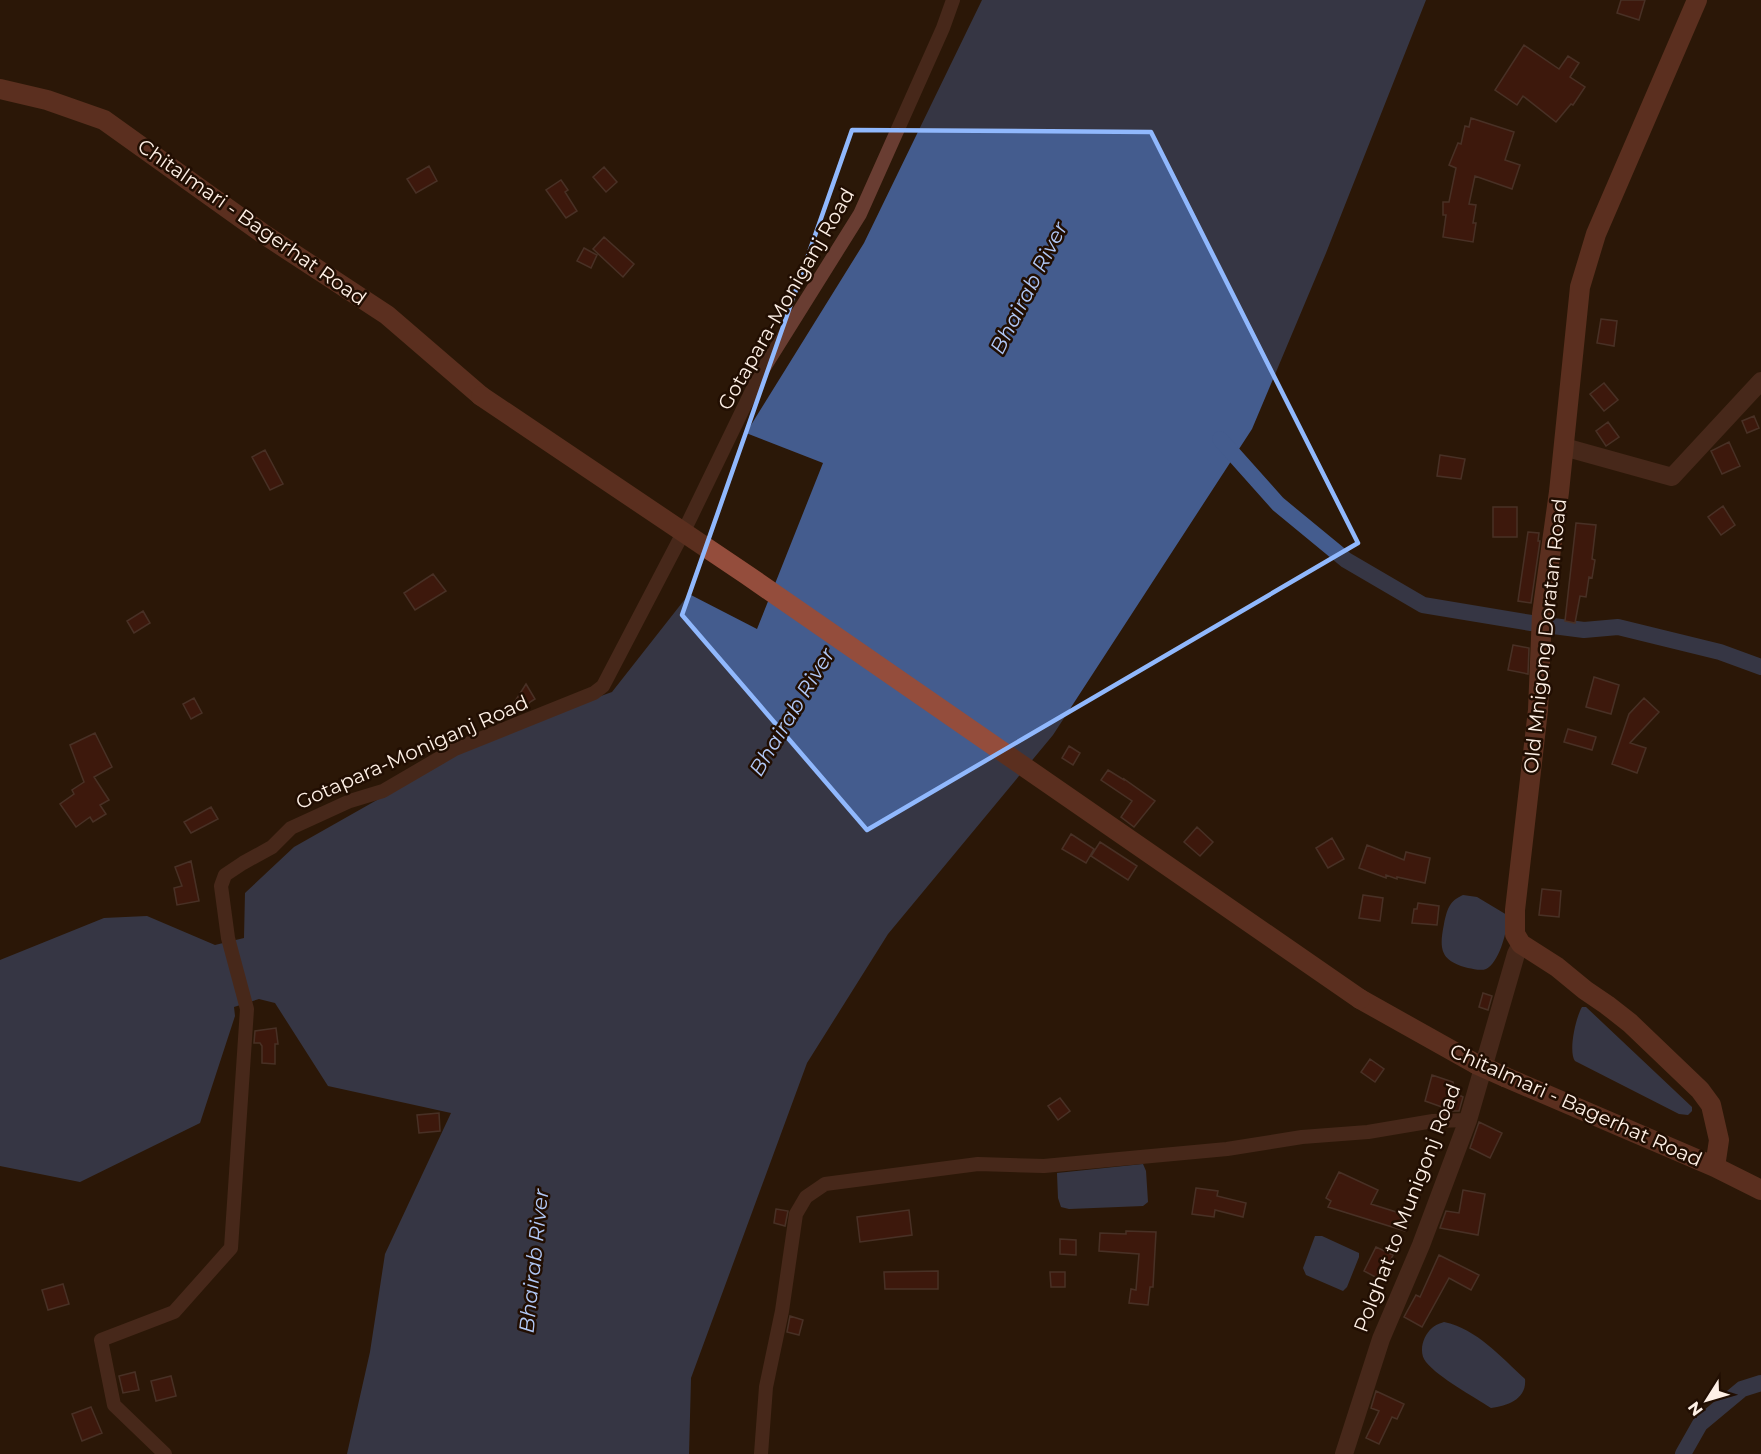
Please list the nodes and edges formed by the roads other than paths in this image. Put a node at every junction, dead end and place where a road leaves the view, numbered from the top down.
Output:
1 (953, 0) edge
2 (1697, 0) edge
3 (0, 89) edge
4 (1761, 381) edge
5 (1564, 447) junction
6 (1521, 944) junction
7 (1468, 1120) junction
8 (1715, 1167) junction
9 (1761, 1190) edge
10 (165, 1454) edge
11 (761, 1454) edge
12 (1344, 1454) edge

1 - 10 street, Gotapara-Moniganj Road
2 - 5 main road, Old Mnigong Doratan Road
3 - 8 main road, Chitalmari - Bagerhat Road, bridge
4 - 5 street
5 - 6 main road, Old Mnigong Doratan Road
6 - 7 street, Polghat to Munigonj Road
6 - 8 main road
7 - 11 street
7 - 12 street, Polghat to Munigonj Road
8 - 9 main road, Chitalmari - Bagerhat Road

